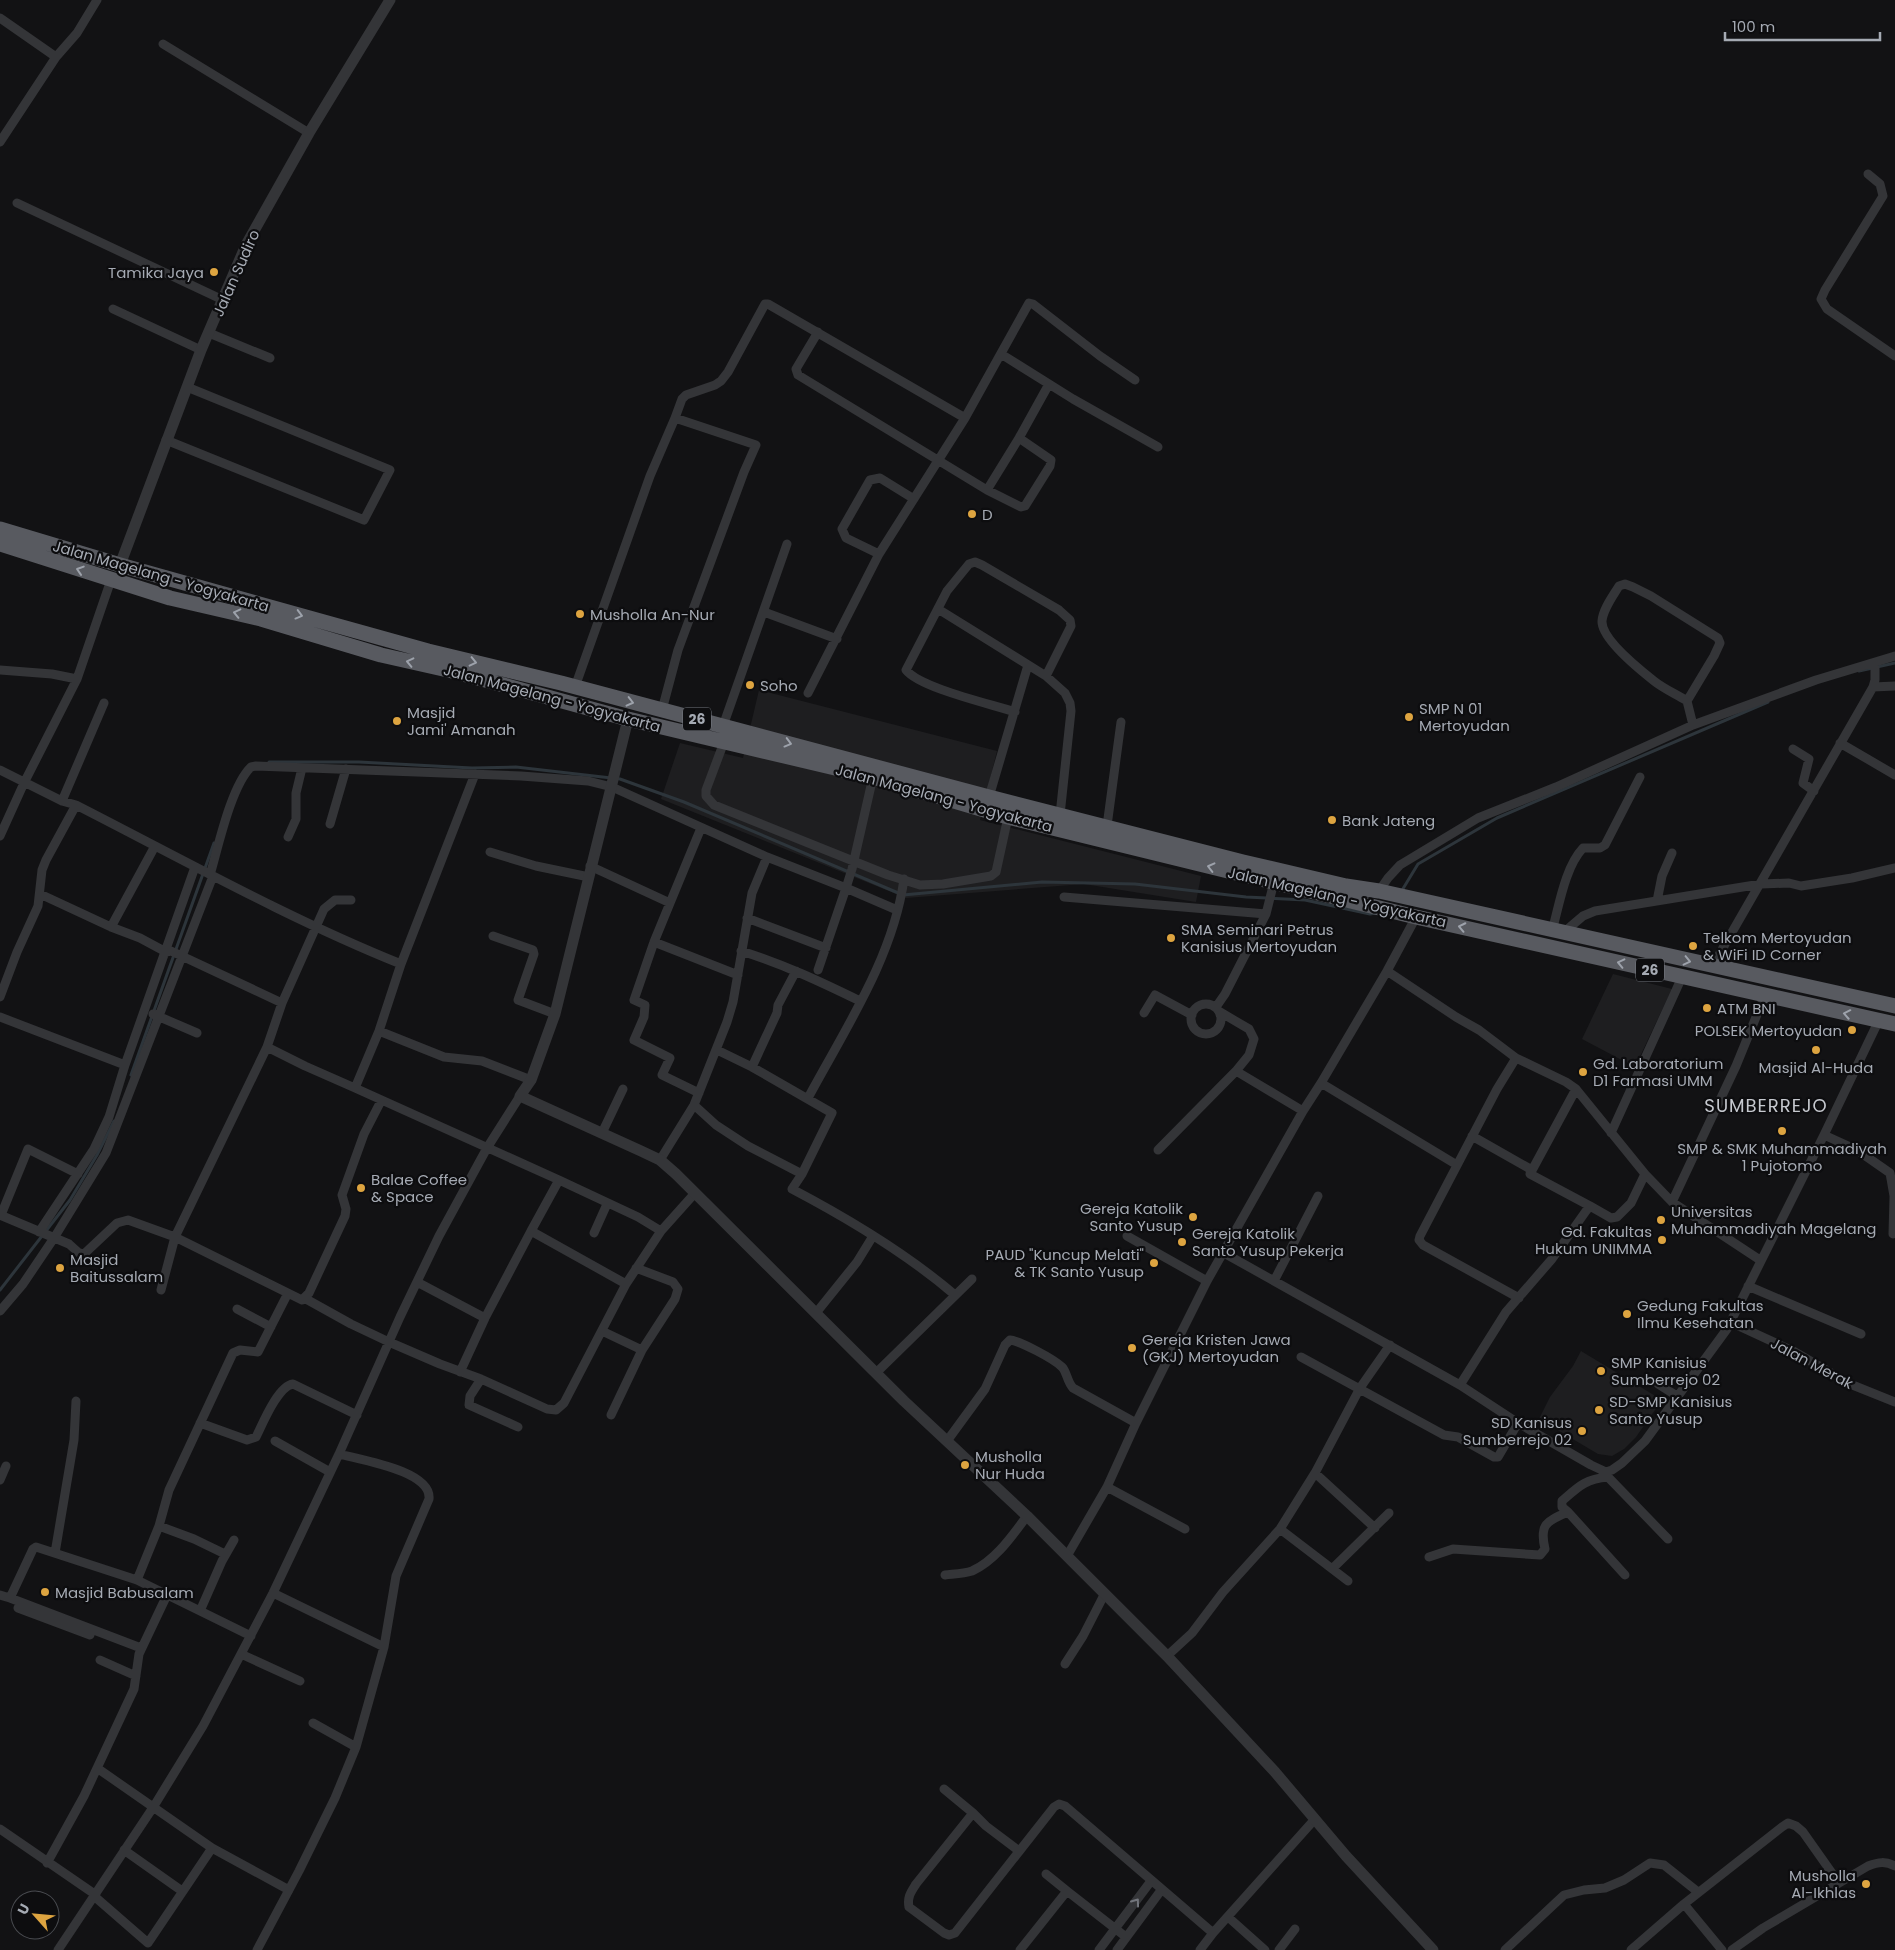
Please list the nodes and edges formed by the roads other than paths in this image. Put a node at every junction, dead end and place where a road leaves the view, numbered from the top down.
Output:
1 (97, 0) edge
2 (390, 0) edge
3 (0, 18) edge
4 (163, 44) dead end
5 (56, 57) junction
6 (309, 133) junction
7 (0, 142) edge
8 (1868, 174) dead end
9 (17, 203) dead end
10 (223, 300) junction
11 (113, 309) dead end
12 (818, 332) junction
13 (209, 333) junction
14 (202, 350) junction
15 (1001, 354) junction
16 (1895, 356) edge
17 (270, 358) dead end
18 (1135, 380) dead end
19 (1049, 384) junction
20 (187, 387) junction
21 (675, 418) junction
22 (965, 418) junction
23 (1020, 438) junction
24 (166, 440) junction
25 (1158, 447) dead end
26 (938, 460) junction
27 (987, 490) junction
28 (914, 499) junction
29 (0, 529) edge
30 (0, 544) edge
31 (787, 544) dead end
32 (879, 554) junction
33 (120, 565) junction
34 (111, 580) junction
35 (938, 609) junction
36 (764, 612) junction
37 (837, 639) junction
38 (1895, 656) edge
39 (1028, 665) junction
40 (1875, 665) junction
41 (0, 670) edge
42 (1046, 676) junction
43 (77, 678) junction
44 (1874, 684) junction
45 (1895, 686) edge
46 (575, 687) junction
47 (808, 693) dead end
48 (1687, 701) junction
49 (104, 703) dead end
50 (662, 710) junction
51 (1015, 712) junction
52 (628, 719) junction
53 (1121, 722) dead end
54 (1693, 725) junction
55 (723, 726) junction
56 (724, 742) junction
57 (1840, 743) junction
58 (1793, 749) dead end
59 (346, 769) junction
60 (0, 770) edge
61 (301, 770) junction
62 (1895, 774) edge
63 (474, 776) junction
64 (1640, 776) dead end
65 (873, 777) junction
66 (24, 783) junction
67 (613, 785) junction
68 (1814, 791) junction
69 (989, 797) junction
70 (62, 801) junction
71 (76, 805) junction
72 (1060, 815) junction
73 (1008, 817) junction
74 (330, 824) dead end
75 (1107, 826) junction
76 (701, 828) junction
77 (0, 836) edge
78 (288, 837) dead end
79 (155, 846) junction
80 (490, 852) dead end
81 (1672, 853) dead end
82 (767, 856) junction
83 (1241, 868) junction
84 (1895, 868) edge
85 (852, 869) junction
86 (590, 871) junction
87 (205, 872) junction
88 (904, 879) junction
89 (1761, 884) junction
90 (1274, 886) junction
91 (846, 888) junction
92 (1379, 891) junction
93 (40, 894) junction
94 (1064, 897) dead end
95 (351, 900) dead end
96 (1657, 900) junction
97 (670, 903) junction
98 (897, 909) junction
99 (1267, 909) junction
100 (1411, 915) junction
101 (747, 918) junction
102 (111, 927) junction
103 (316, 928) junction
104 (1557, 932) junction
105 (492, 936) dead end
106 (654, 942) junction
107 (826, 948) junction
108 (741, 951) junction
109 (174, 954) junction
110 (401, 964) junction
111 (1712, 967) junction
112 (818, 970) dead end
113 (796, 971) junction
114 (1387, 971) junction
115 (738, 975) junction
116 (1682, 977) junction
117 (1834, 993) junction
118 (1765, 995) junction
119 (0, 997) edge
120 (860, 1001) junction
121 (282, 1003) junction
122 (1895, 1006) edge
123 (1218, 1010) junction
124 (1826, 1010) junction
125 (1144, 1013) dead end
126 (152, 1014) junction
127 (555, 1014) junction
128 (1192, 1014) junction
129 (0, 1017) edge
130 (1879, 1020) junction
131 (1895, 1024) edge
132 (379, 1031) junction
133 (196, 1032) dead end
134 (267, 1047) junction
135 (717, 1050) junction
136 (1516, 1058) junction
137 (125, 1065) junction
138 (752, 1067) junction
139 (1236, 1071) junction
140 (531, 1080) junction
141 (1321, 1083) junction
142 (355, 1088) junction
143 (623, 1089) dead end
144 (1576, 1089) junction
145 (699, 1093) junction
146 (520, 1096) junction
147 (808, 1098) junction
148 (381, 1101) junction
149 (694, 1105) junction
150 (1303, 1111) junction
151 (602, 1133) junction
152 (1611, 1133) junction
153 (1824, 1135) junction
154 (1472, 1136) junction
155 (488, 1148) junction
156 (1158, 1150) dead end
157 (660, 1160) junction
158 (1458, 1165) junction
159 (1532, 1170) junction
160 (78, 1174) junction
161 (802, 1174) junction
162 (1645, 1174) junction
163 (559, 1180) junction
164 (695, 1193) junction
165 (1318, 1196) dead end
166 (1894, 1196) edge
167 (1672, 1202) junction
168 (607, 1204) junction
169 (1590, 1206) junction
170 (1, 1215) edge
171 (531, 1231) junction
172 (661, 1231) junction
173 (594, 1233) dead end
174 (1893, 1234) dead end
175 (46, 1235) junction
176 (874, 1236) junction
177 (1126, 1236) dead end
178 (175, 1237) junction
179 (1224, 1253) junction
180 (1760, 1260) junction
181 (636, 1268) junction
182 (972, 1279) dead end
183 (1207, 1281) junction
184 (1274, 1281) junction
185 (418, 1282) junction
186 (626, 1284) junction
187 (1748, 1286) junction
188 (161, 1290) dead end
189 (288, 1292) junction
190 (955, 1295) junction
191 (306, 1298) junction
192 (1519, 1298) junction
193 (237, 1309) dead end
194 (0, 1312) edge
195 (816, 1313) junction
196 (485, 1318) junction
197 (1730, 1322) junction
198 (271, 1327) junction
199 (602, 1331) junction
200 (1861, 1334) dead end
201 (389, 1342) junction
202 (1390, 1345) junction
203 (642, 1350) junction
204 (1300, 1357) dead end
205 (460, 1372) junction
206 (876, 1373) junction
207 (481, 1378) junction
208 (1658, 1384) dead end
209 (1460, 1385) junction
210 (1360, 1388) junction
211 (1677, 1396) junction
212 (76, 1401) dead end
213 (1895, 1402) edge
214 (357, 1415) junction
215 (611, 1415) dead end
216 (1136, 1423) junction
217 (1518, 1423) junction
218 (200, 1424) junction
219 (518, 1427) dead end
220 (276, 1441) dead end
221 (946, 1441) junction
222 (339, 1454) junction
223 (6, 1466) dead end
224 (330, 1472) junction
225 (1315, 1473) junction
226 (1607, 1474) junction
227 (0, 1480) edge
228 (1107, 1487) junction
229 (1568, 1512) junction
230 (1389, 1513) dead end
231 (1027, 1516) junction
232 (159, 1526) junction
233 (1375, 1528) junction
234 (1185, 1529) dead end
235 (1280, 1529) junction
236 (1668, 1539) dead end
237 (234, 1540) dead end
238 (55, 1553) junction
239 (225, 1554) junction
240 (1067, 1556) junction
241 (1430, 1557) dead end
242 (1333, 1568) junction
243 (944, 1575) dead end
244 (1625, 1575) dead end
245 (137, 1580) junction
246 (1348, 1581) dead end
247 (273, 1593) junction
248 (0, 1595) edge
249 (1104, 1595) junction
250 (167, 1596) junction
251 (10, 1598) junction
252 (200, 1611) junction
253 (252, 1636) junction
254 (384, 1647) junction
255 (140, 1651) junction
256 (241, 1654) junction
257 (1167, 1656) junction
258 (100, 1660) dead end
259 (1066, 1664) dead end
260 (136, 1676) junction
261 (300, 1681) dead end
262 (313, 1723) dead end
263 (356, 1747) junction
264 (97, 1768) junction
265 (944, 1789) dead end
266 (154, 1806) junction
267 (973, 1813) junction
268 (1315, 1819) junction
269 (0, 1829) edge
270 (212, 1848) junction
271 (124, 1850) junction
272 (1019, 1851) junction
273 (47, 1863) junction
274 (1895, 1866) edge
275 (1046, 1874) dead end
276 (1151, 1881) junction
277 (1839, 1883) junction
278 (1162, 1889) junction
279 (289, 1890) junction
280 (182, 1891) junction
281 (1067, 1891) junction
282 (1698, 1892) junction
283 (95, 1895) junction
284 (1684, 1904) junction
285 (1228, 1917) junction
286 (1115, 1928) junction
287 (1295, 1928) dead end
288 (1213, 1933) junction
289 (1126, 1937) junction
290 (147, 1946) edge
291 (58, 1950) edge
292 (257, 1950) edge
293 (1020, 1950) edge
294 (1099, 1950) edge
295 (1117, 1950) edge
296 (1200, 1950) edge
297 (1264, 1950) edge
298 (1279, 1950) edge
299 (1432, 1950) edge
300 (1505, 1950) edge
301 (1631, 1950) edge
302 (1722, 1950) edge
303 (1732, 1950) edge

1 - 5 street
2 - 6 street, Jalan Sudiro
3 - 5 street
4 - 6 street
5 - 7 street
6 - 10 street, Jalan Sudiro
8 - 16 street
9 - 10 street
10 - 13 street, Jalan Sudiro
11 - 14 street
12 - 21 street
12 - 22 street
12 - 26 street
13 - 14 street, Jalan Sudiro
13 - 17 street
14 - 20 street, Jalan Sudiro
15 - 18 street
15 - 19 street
15 - 22 street
19 - 23 street
19 - 25 street
20 - 24 street, Jalan Sudiro
20 - 24 street
21 - 46 street
21 - 50 street
22 - 26 street
23 - 27 street
23 - 27 street
24 - 33 street, Jalan Sudiro
26 - 27 street
26 - 28 street
28 - 32 street
28 - 32 street
29 - 33 highway, Jalan Magelang - Yogyakarta / 26
34 -> 30 highway, Jalan Magelang - Yogyakarta / 26
31 - 36 street
32 - 37 street
33 -> 46 highway, Jalan Magelang - Yogyakarta / 26
34 - 43 street
52 -> 34 highway, Jalan Magelang - Yogyakarta / 26
35 - 39 street
35 - 42 street
35 - 51 street
36 - 37 street
36 - 55 street
37 - 47 street
38 - 40 street
39 - 42 street
39 - 51 street
40 - 44 street
40 - 54 street
41 - 43 street
42 - 72 street
43 - 66 street
44 - 45 street
44 - 57 street
46 -> 50 highway, Jalan Magelang - Yogyakarta / 26
48 - 48 street
48 - 54 street
49 - 70 street
50 - 55 highway, Jalan Magelang - Yogyakarta / 26
51 - 69 street
52 - 56 highway, Jalan Magelang - Yogyakarta / 26
52 - 67 street
53 - 75 street
54 - 92 street
55 -> 69 highway, Jalan Magelang - Yogyakarta / 26
56 - 65 highway, Jalan Magelang - Yogyakarta / 26
56 - 85 street
57 - 62 street
57 - 68 street
58 - 68 street
59 - 61 street
59 - 63 street
59 - 74 street
60 - 66 street
61 - 78 street
61 - 87 street
63 - 67 street
63 - 110 street
64 - 104 street
65 - 73 highway, Jalan Magelang - Yogyakarta / 26
65 - 85 street
66 - 70 street
66 - 77 street
67 - 76 street
67 - 86 street
68 - 89 street
69 - 72 highway, Jalan Magelang - Yogyakarta / 26
70 - 71 street
71 - 79 street
71 - 93 street
72 - 75 highway, Jalan Magelang - Yogyakarta / 26
83 -> 73 highway, Jalan Magelang - Yogyakarta / 26
73 - 88 street
75 - 83 highway, Jalan Magelang - Yogyakarta / 26
76 - 82 street
76 - 97 street
79 - 87 street
79 - 102 street
80 - 86 street
81 - 96 street
82 - 91 street
82 - 101 street
83 - 90 highway, Jalan Magelang - Yogyakarta / 26
83 - 92 highway, Jalan Magelang - Yogyakarta / 26
84 - 89 street
85 - 88 street
85 - 91 street
86 - 97 street
86 - 127 street
87 - 103 street
87 - 109 street
87 - 109 street
88 - 98 street
89 - 96 street
89 - 111 street
90 - 99 street
90 - 100 highway, Jalan Magelang - Yogyakarta / 26
91 - 98 street
91 - 107 street
92 - 104 highway, Jalan Magelang - Yogyakarta / 26
93 - 102 street
93 - 119 street
94 - 99 street
95 - 103 street
96 - 104 street
97 - 106 street
98 - 120 street
99 - 123 street
100 - 114 street
116 -> 100 highway, Jalan Magelang - Yogyakarta / 26
101 - 107 street
101 - 108 street
102 - 109 street
103 - 110 street
103 - 121 street
104 -> 111 highway, Jalan Magelang - Yogyakarta / 26
105 - 127 street
106 - 115 street
106 - 145 street
107 - 112 street
108 - 113 street
108 - 115 street
109 - 121 street
109 - 126 street
109 - 126 street
110 - 132 street
111 - 117 highway, Jalan Magelang - Yogyakarta / 26
113 - 120 street
113 - 138 street
114 - 136 street
114 - 141 street
115 - 135 street
116 - 118 highway, Jalan Magelang - Yogyakarta / 26
116 - 152 street
117 - 122 highway, Jalan Magelang - Yogyakarta / 26
117 - 124 highway
118 - 124 highway, Jalan Magelang - Yogyakarta / 26
118 - 167 street
120 - 147 street
121 - 134 street
123 - 128 street
123 - 128 street
123 - 139 street
130 -> 124 highway, Jalan Magelang - Yogyakarta / 26
125 - 128 street
126 - 133 street
126 - 137 street
126 - 175 street
127 - 140 street
129 - 137 street
130 - 131 highway, Jalan Magelang - Yogyakarta / 26
130 - 153 street
132 - 140 street
132 - 142 street
134 - 142 street
134 - 178 street
135 - 138 street
135 - 145 street
136 - 144 street
136 - 154 street
137 - 160 street
138 - 147 street
139 - 150 street
139 - 156 street
140 - 146 street
141 - 150 street
141 - 158 street
142 - 148 street
143 - 151 street
144 - 152 street
144 - 159 street
145 - 149 street
146 - 151 street
146 - 155 street
147 - 161 street
148 - 155 street
148 - 191 street
149 - 157 street
149 - 161 street
150 - 179 street
151 - 157 street
152 - 162 street
153 - 166 street
153 - 180 street
154 - 158 street
154 - 159 street
155 - 163 street
155 - 185 street
157 - 164 street
158 - 192 street
159 - 169 street
160 - 170 street
160 - 175 street
161 - 176 street
162 - 167 street
162 - 169 street
163 - 168 street
163 - 171 street
164 - 172 street
164 - 195 street
165 - 184 street
166 - 174 street
167 - 180 street
168 - 172 street
168 - 173 street
169 - 192 street
170 - 175 street
171 - 186 street
171 - 196 street
172 - 181 street
175 - 178 street
175 - 194 street
176 - 190 street
176 - 195 street
177 - 183 street
178 - 188 street
178 - 189 street
179 - 183 street
179 - 184 street
180 - 187 street
181 - 186 street
181 - 203 street
182 - 190 street
183 - 216 street
184 - 202 street
185 - 196 street
185 - 201 street
186 - 199 street
187 - 197 street
187 - 200 street
189 - 191 street
189 - 198 street
190 - 206 street
191 - 201 street
192 - 209 street
193 - 198 street
195 - 206 street
196 - 205 street
197 - 211 street
197 - 213 street, Jalan Merak
198 - 218 street
199 - 203 street
199 - 207 street
201 - 205 street
201 - 214 street
202 - 209 street
202 - 210 street
203 - 215 street
204 - 210 street
205 - 207 street
206 - 221 street
207 - 219 street
208 - 211 street
209 - 217 street
210 - 217 street
210 - 225 street
211 - 226 street
212 - 238 street
214 - 218 street
214 - 222 street
216 - 221 street
216 - 228 street
217 - 226 street
218 - 232 street
220 - 224 street
221 - 231 street
222 - 224 street
222 - 254 street
223 - 227 street
224 - 247 street
225 - 233 street
225 - 235 street
226 - 229 street
226 - 236 street
228 - 234 street
228 - 240 street
229 - 241 street
229 - 244 street
230 - 233 street
231 - 240 street
231 - 243 street
232 - 239 street
232 - 245 street
233 - 242 street
235 - 242 street
235 - 257 street
237 - 239 street
238 - 245 street
238 - 251 street
239 - 252 street
240 - 249 street
242 - 246 street
245 - 250 street
247 - 253 street
247 - 254 street
248 - 251 street
249 - 257 street
249 - 259 street
250 - 252 street
250 - 255 street
251 - 255 street
252 - 253 street
253 - 256 street
254 - 263 street
255 - 260 street
256 - 261 street
256 - 266 street
257 - 268 street
258 - 260 street
260 - 264 street
262 - 263 street
263 - 279 street
264 - 266 street
264 - 273 street
265 - 267 street
266 - 270 street
266 - 271 street
267 - 272 street
267 - 272 street
268 - 285 street
268 - 299 street
269 - 273 street
270 - 279 street
270 - 280 street
271 - 280 street
271 - 283 street
272 - 276 street
273 - 283 street
274 - 277 street
275 - 281 street
276 - 278 street
286 -> 276 street
277 - 282 street
277 - 303 street
278 - 288 street
278 - 289 street
279 - 292 street
280 - 290 street
281 - 286 street
281 - 293 street
282 - 284 street
282 - 300 street
283 - 290 street
283 - 291 street
284 - 301 street
284 - 302 street
285 - 288 street
285 - 297 street
286 - 289 street
286 - 294 street
287 - 298 street
288 - 296 street
289 - 295 street

